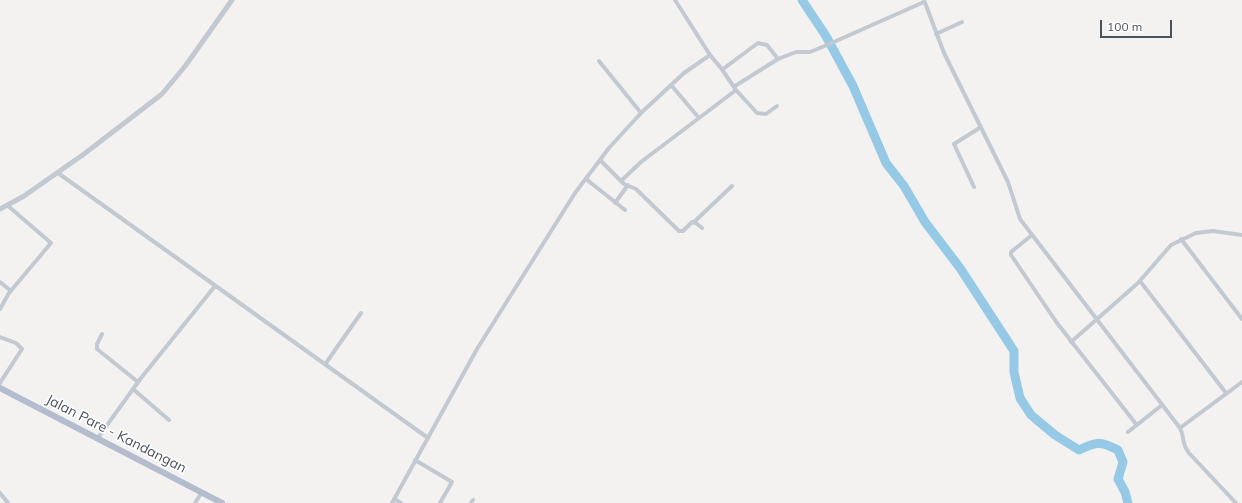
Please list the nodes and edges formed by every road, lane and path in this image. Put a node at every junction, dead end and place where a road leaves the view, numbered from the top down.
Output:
1 (232, 0) edge
2 (675, 0) edge
3 (924, 1) edge
4 (962, 22) dead end
5 (936, 34) junction
6 (710, 55) junction
7 (778, 59) junction
8 (599, 60) dead end
9 (723, 69) junction
10 (671, 85) junction
11 (736, 88) junction
12 (776, 106) dead end
13 (641, 113) junction
14 (699, 118) junction
15 (981, 127) junction
16 (600, 160) junction
17 (58, 173) junction
18 (586, 179) junction
19 (621, 181) junction
20 (628, 185) junction
21 (732, 186) dead end
22 (974, 187) dead end
23 (616, 203) junction
24 (7, 205) junction
25 (0, 209) edge
26 (625, 210) dead end
27 (694, 222) junction
28 (702, 228) dead end
29 (1032, 235) junction
30 (1242, 235) edge
31 (1181, 239) junction
32 (1140, 281) junction
33 (0, 282) edge
34 (215, 286) junction
35 (11, 291) junction
36 (0, 309) edge
37 (361, 313) dead end
38 (1095, 319) junction
39 (1242, 319) edge
40 (102, 334) dead end
41 (0, 336) edge
42 (1071, 342) junction
43 (326, 363) junction
44 (138, 382) junction
45 (1242, 382) edge
46 (0, 383) edge
47 (0, 388) edge
48 (133, 389) junction
49 (1226, 393) junction
50 (1162, 405) junction
51 (169, 420) dead end
52 (1136, 424) junction
53 (1180, 428) junction
54 (1128, 432) dead end
55 (428, 438) junction
56 (97, 439) junction
57 (415, 460) junction
58 (202, 492) junction
59 (0, 493) edge
60 (393, 501) edge
61 (8, 503) edge
62 (195, 503) edge
63 (222, 503) edge
64 (401, 503) edge
65 (440, 503) edge
66 (1236, 503) edge

1 - 17 street
2 - 6 street
3 - 5 street
3 - 7 street
4 - 5 street
5 - 15 street
6 - 9 street
6 - 10 street
7 - 9 street
7 - 11 street
8 - 13 street
9 - 11 street
10 - 13 street
10 - 14 street
11 - 12 street
11 - 14 street
13 - 16 street
14 - 19 street
15 - 22 street
15 - 29 street
16 - 18 street
16 - 19 street
17 - 24 street
17 - 34 street
18 - 23 street
18 - 55 street
19 - 20 street
20 - 23 street
20 - 27 street
21 - 27 street
23 - 26 street
24 - 25 street
24 - 35 street
27 - 28 street
29 - 38 street
29 - 42 street
30 - 31 street
31 - 32 street
31 - 39 street
32 - 38 street
32 - 49 street
33 - 35 street
34 - 43 street
34 - 44 street
35 - 36 street
37 - 43 street
38 - 42 street
38 - 50 street
40 - 44 street
41 - 46 street
42 - 52 street
43 - 55 street
44 - 48 street
45 - 49 street
47 - 56 main road, Jalan Pare - Kandangan
48 - 51 street
48 - 56 street
49 - 53 street
50 - 52 street
50 - 53 street
52 - 54 street
53 - 66 street
55 - 57 street
56 - 58 main road, Jalan Pare - Kandangan
57 - 60 street
57 - 65 street
58 - 62 street
58 - 63 main road, Jalan Pare - Kandangan
59 - 61 street
60 - 64 street

